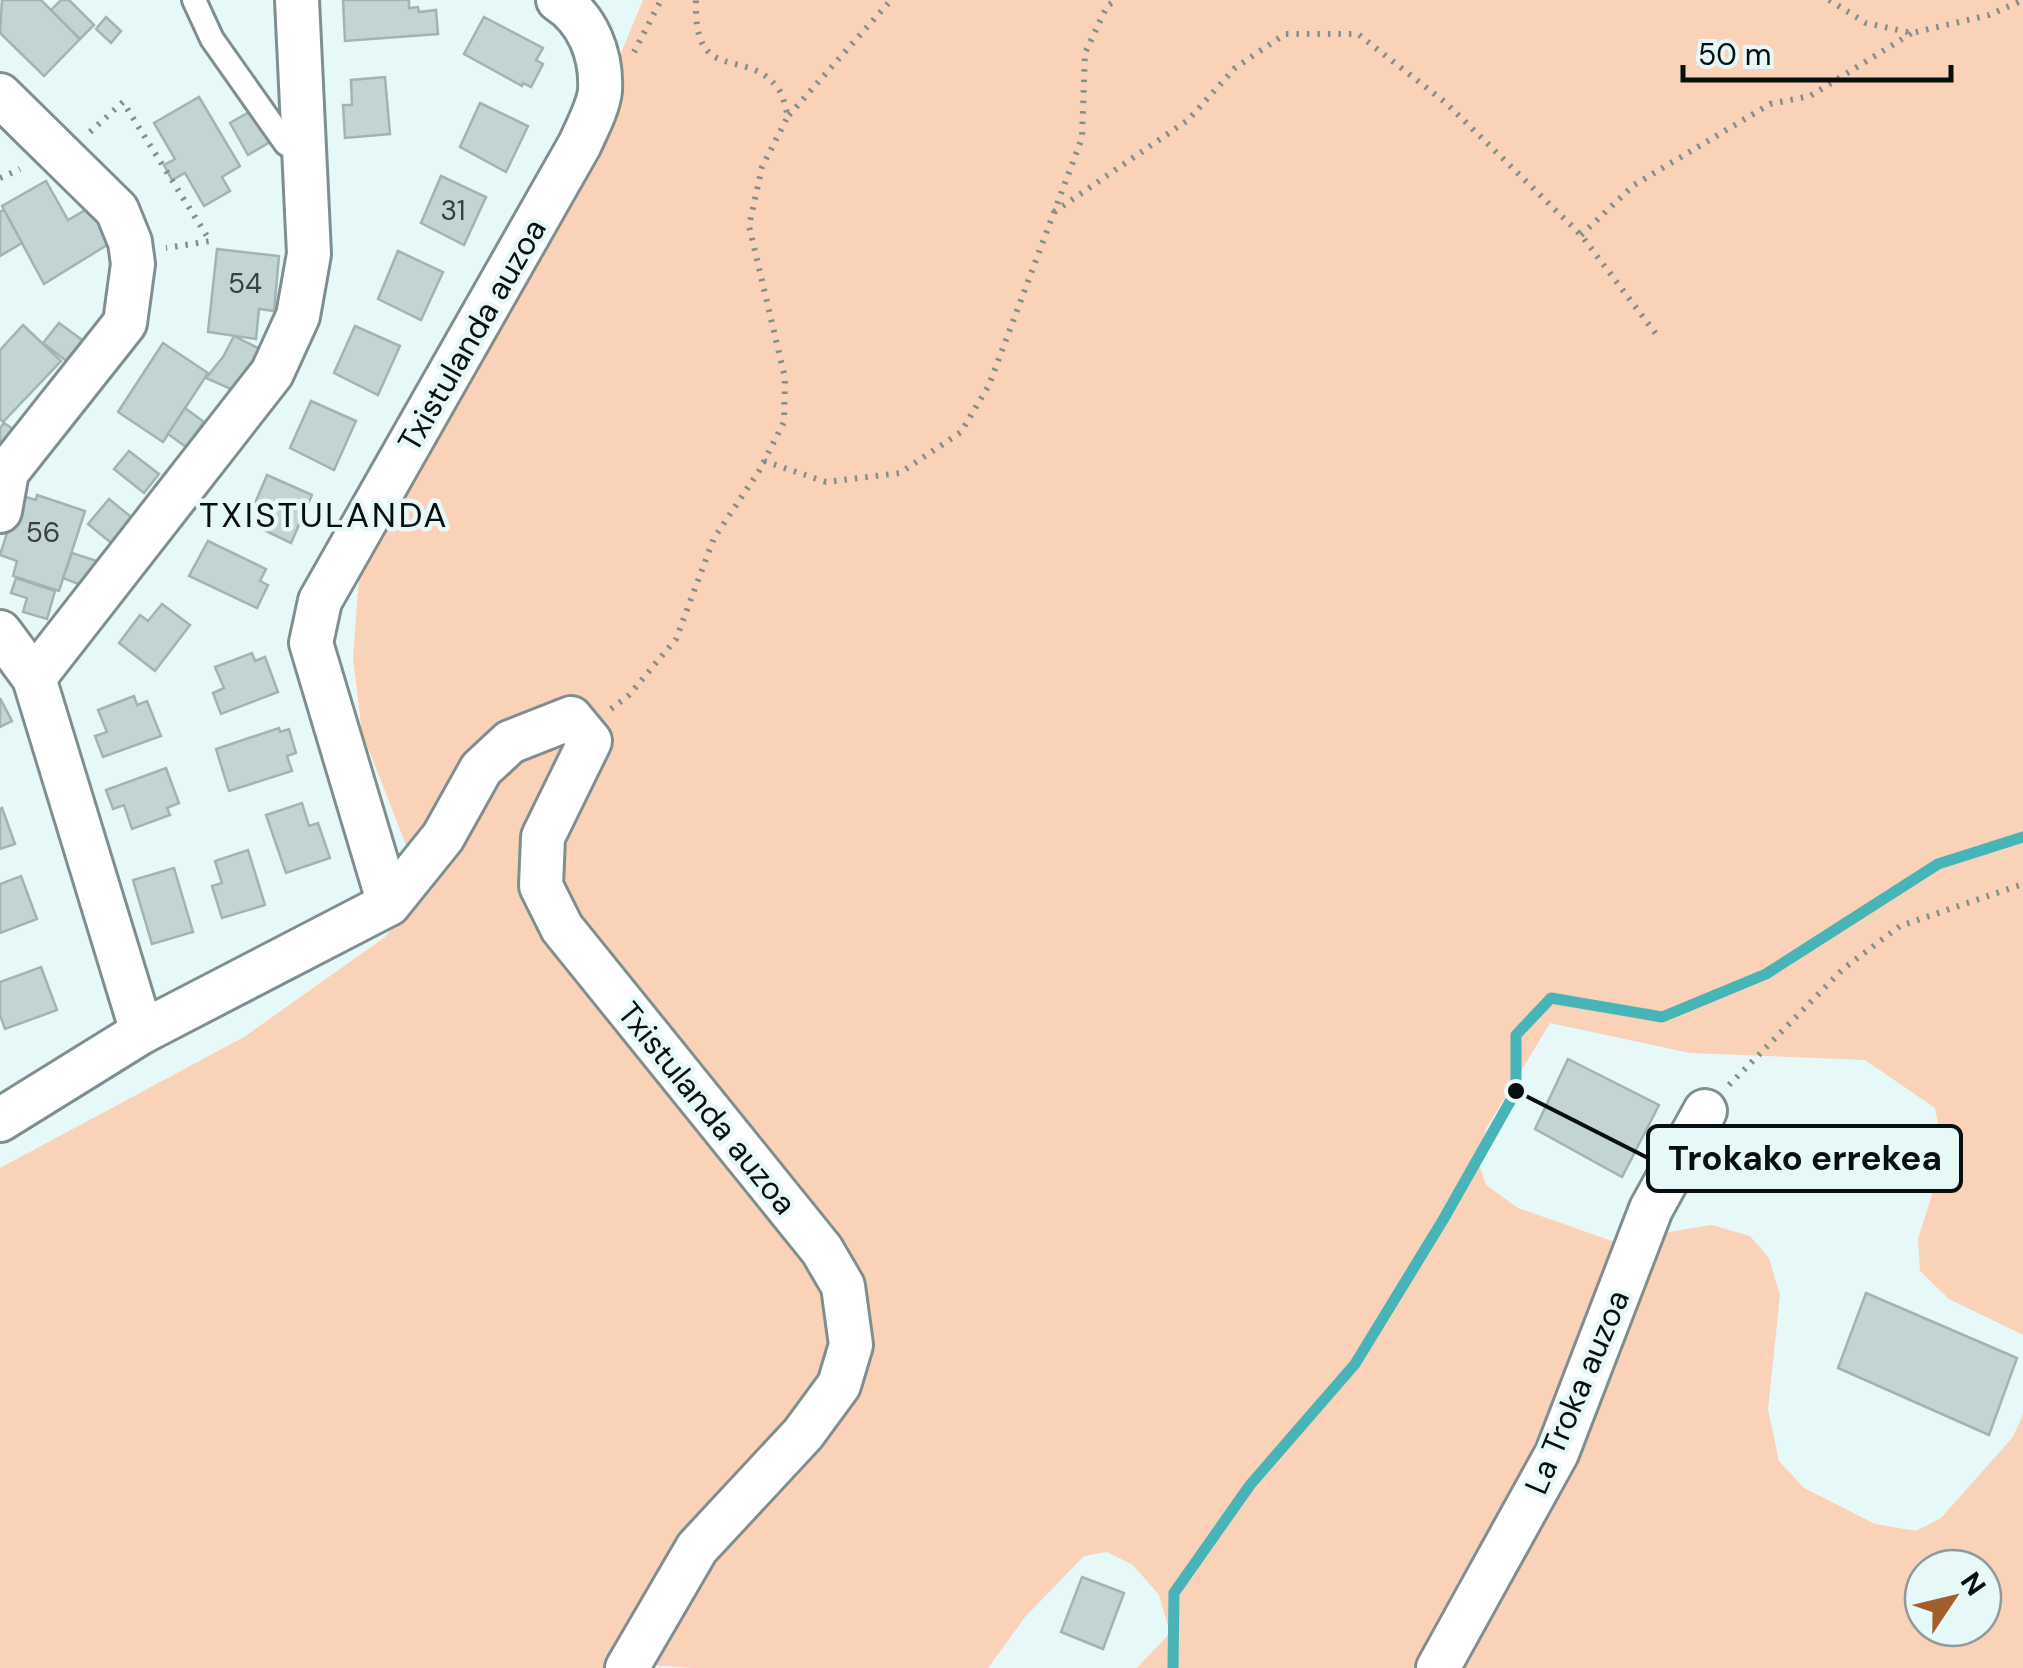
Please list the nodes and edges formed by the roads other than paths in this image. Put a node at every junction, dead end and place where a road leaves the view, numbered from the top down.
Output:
1 (194, 0) edge
2 (297, 0) edge
3 (558, 0) edge
4 (0, 94) edge
5 (304, 152) junction
6 (0, 512) edge
7 (0, 632) edge
8 (34, 678) junction
9 (389, 904) junction
10 (142, 1032) junction
11 (1704, 1112) road end
12 (0, 1120) edge
13 (626, 1668) edge
14 (1438, 1668) edge

1 - 5 lane
2 - 5 street
3 - 9 street, Txistulanda auzoa
4 - 6 street
5 - 8 street
7 - 8 street
8 - 10 street
9 - 10 street
9 - 13 street, Txistulanda auzoa
10 - 12 street
11 - 14 street, La Troka auzoa

